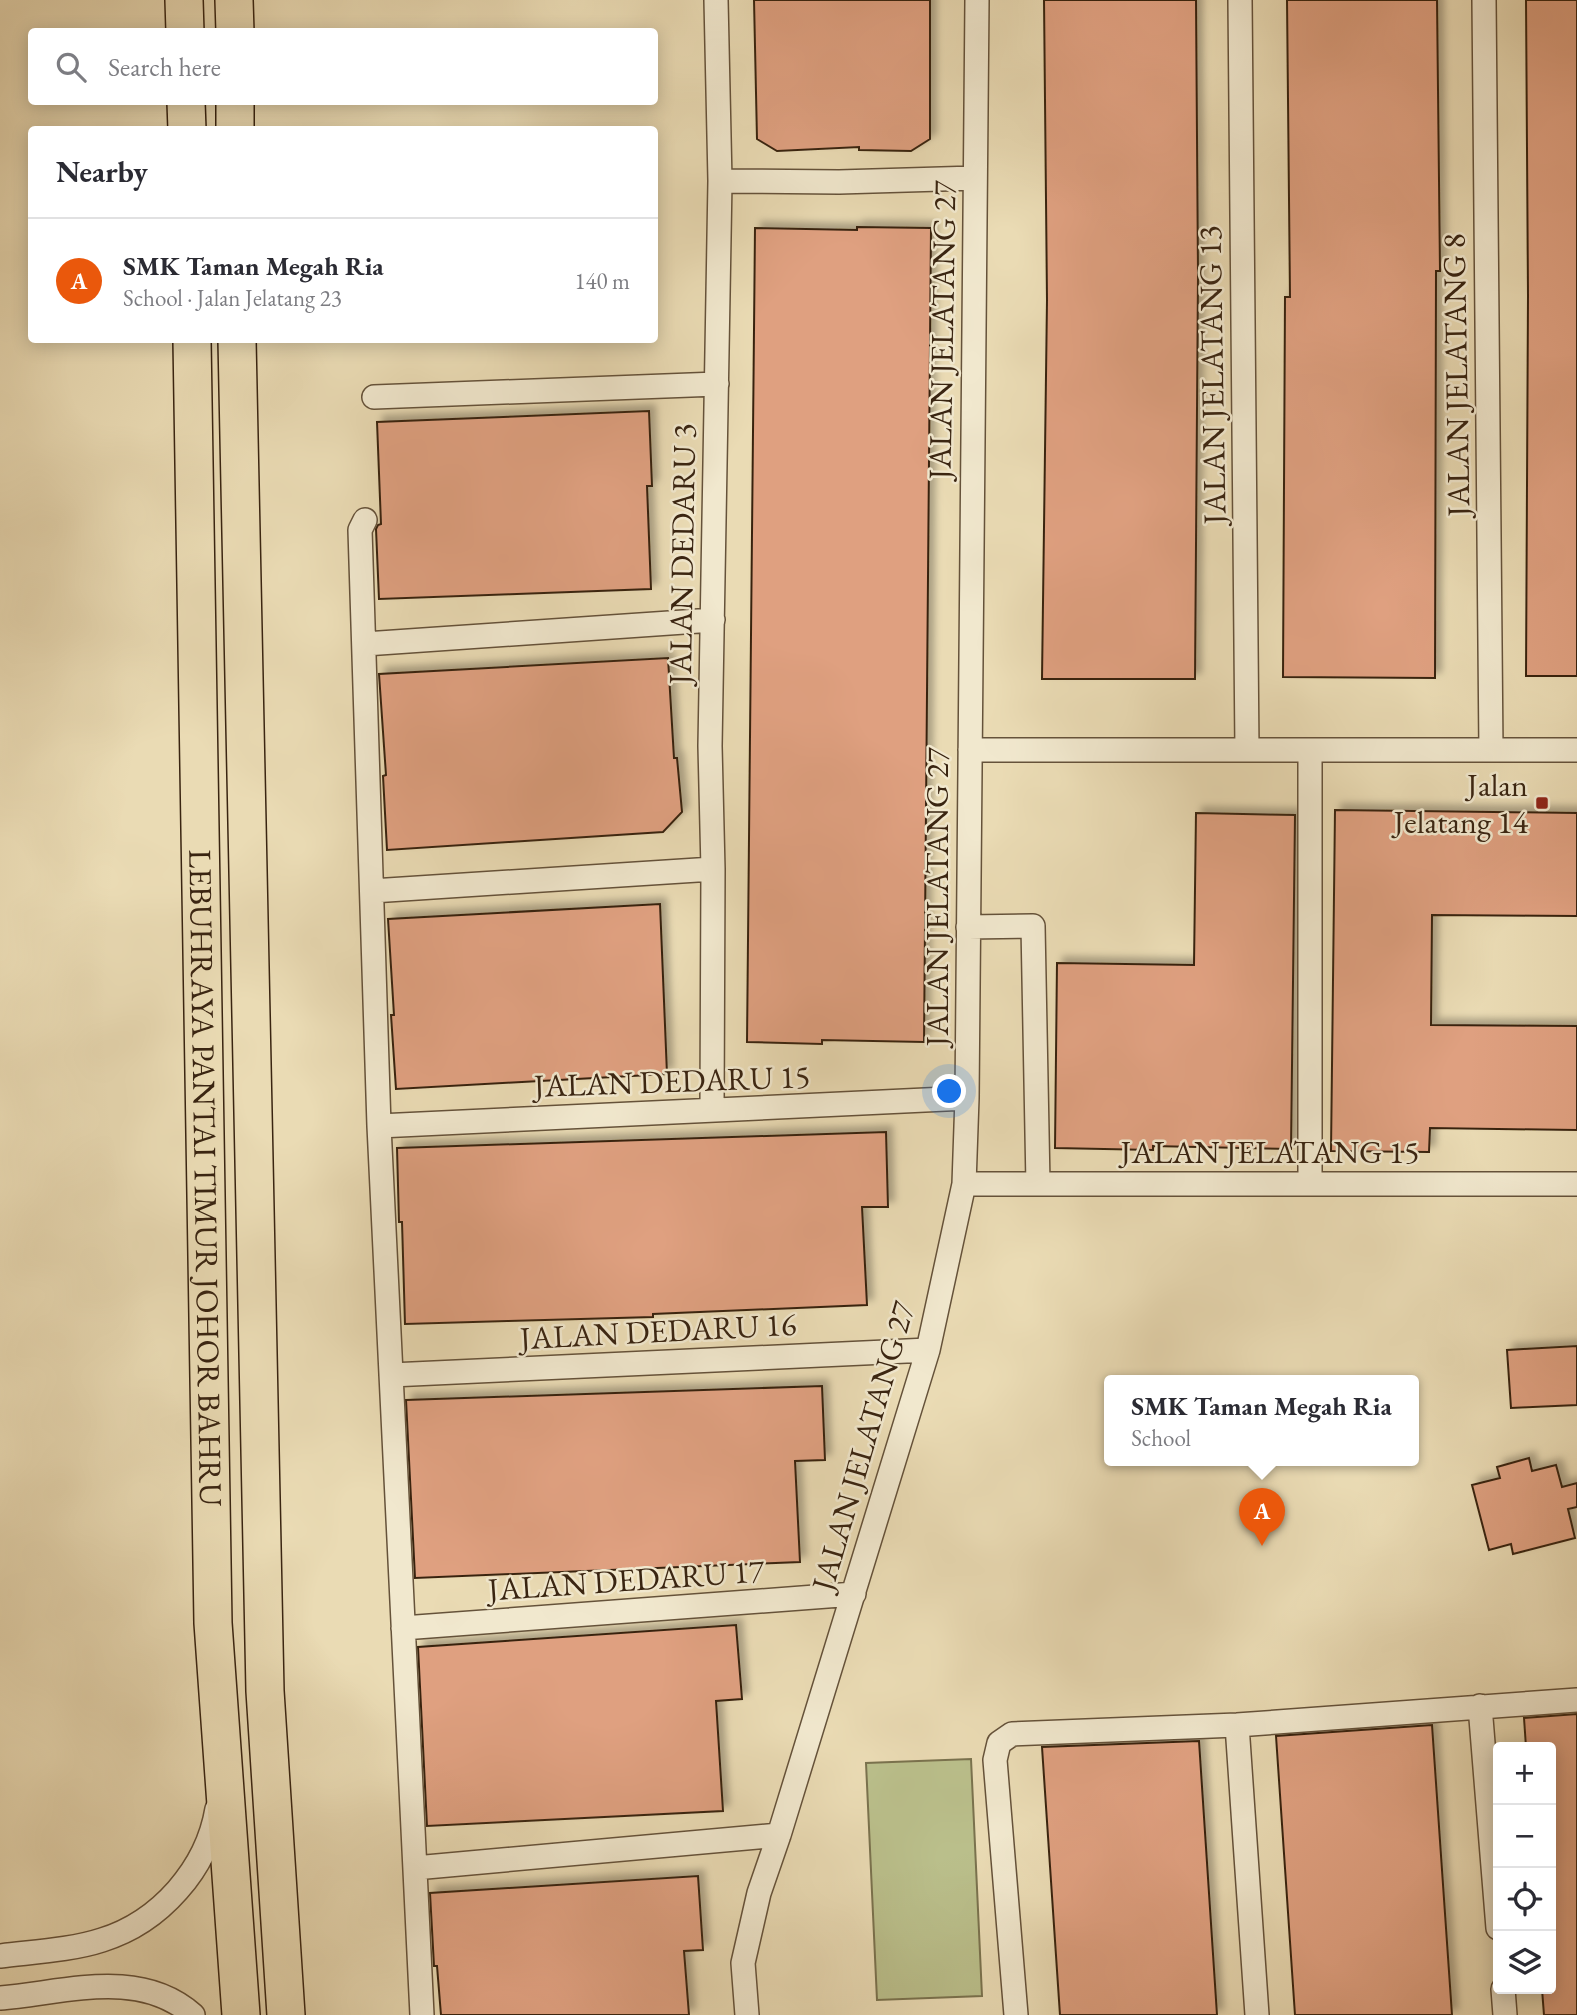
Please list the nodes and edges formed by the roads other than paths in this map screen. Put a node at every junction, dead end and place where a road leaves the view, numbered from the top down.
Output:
1 (184, 0) edge
2 (234, 0) edge
3 (716, 0) edge
4 (976, 0) edge
5 (1240, 0) edge
6 (1484, 0) edge
7 (184, 28) edge
8 (235, 28) edge
9 (186, 105) edge
10 (235, 105) edge
11 (187, 126) edge
12 (235, 126) edge
13 (975, 178) junction
14 (720, 181) junction
15 (192, 343) edge
16 (237, 343) edge
17 (717, 384) junction
18 (374, 397) dead end
19 (365, 520) dead end
20 (713, 620) junction
21 (365, 644) junction
22 (970, 750) junction
23 (1247, 750) junction
24 (1310, 750) junction
25 (1491, 750) junction
26 (1577, 750) edge
27 (713, 869) junction
28 (372, 891) junction
29 (968, 927) junction
30 (967, 1098) junction
31 (712, 1110) junction
32 (379, 1126) junction
33 (964, 1184) junction
34 (1038, 1184) junction
35 (1310, 1184) junction
36 (1577, 1184) edge
37 (928, 1350) junction
38 (391, 1375) junction
39 (853, 1594) junction
40 (403, 1628) junction
41 (1577, 1700) edge
42 (1480, 1706) junction
43 (1237, 1725) junction
44 (223, 1775) junction
45 (779, 1835) junction
46 (415, 1868) junction
47 (1493, 1868) edge
48 (0, 1956) edge
49 (1503, 1994) edge
50 (0, 1998) edge
51 (193, 2015) edge
52 (241, 2015) edge
53 (286, 2015) edge
54 (422, 2015) edge
55 (747, 2015) edge
56 (1016, 2015) edge
57 (1257, 2015) edge
58 (1505, 2015) edge

1 - 7 highway
2 - 8 highway
3 - 14 street, JALAN DEDARU 3
4 - 13 street, JALAN JELATANG 27
5 - 23 street, JALAN JELATANG 13
6 - 25 street, JALAN JELATANG 8
9 - 11 highway
10 - 12 highway
13 - 14 street
13 - 22 street, JALAN JELATANG 27
14 - 17 street, JALAN DEDARU 3
15 - 44 highway, LEBUHRAYA PANTAI TIMUR JOHOR BAHRU
16 - 53 highway, LEBUHRAYA PANTAI TIMUR JOHOR BAHRU
17 - 18 street
17 - 20 street, JALAN DEDARU 3
19 - 21 street
20 - 21 street
20 - 27 street, JALAN DEDARU 3
21 - 28 street
22 - 23 street
22 - 29 street, JALAN JELATANG 27
23 - 24 street
24 - 25 street
24 - 35 street
25 - 26 street
27 - 28 street
27 - 31 street, JALAN DEDARU 3
28 - 32 street
29 - 30 street, JALAN JELATANG 27
29 - 34 street
30 - 31 street, JALAN DEDARU 15
30 - 33 street, JALAN JELATANG 27
31 - 32 street, JALAN DEDARU 15
32 - 38 street
33 - 34 street, JALAN JELATANG 15
33 - 37 street, JALAN JELATANG 27
34 - 35 street, JALAN JELATANG 15
35 - 36 street, JALAN JELATANG 15
37 - 38 street, JALAN DEDARU 16
37 - 39 street, JALAN JELATANG 27
38 - 40 street
39 - 40 street, JALAN DEDARU 17
39 - 45 street, JALAN JELATANG 27
40 - 46 street
41 - 42 street
42 - 43 street
42 - 47 street
43 - 56 street
43 - 57 street
44 - 48 street
44 - 52 highway, LEBUHRAYA PANTAI TIMUR JOHOR BAHRU
45 - 46 street
45 - 55 street, JALAN JELATANG 27
46 - 54 street
49 - 58 street
50 - 51 street

